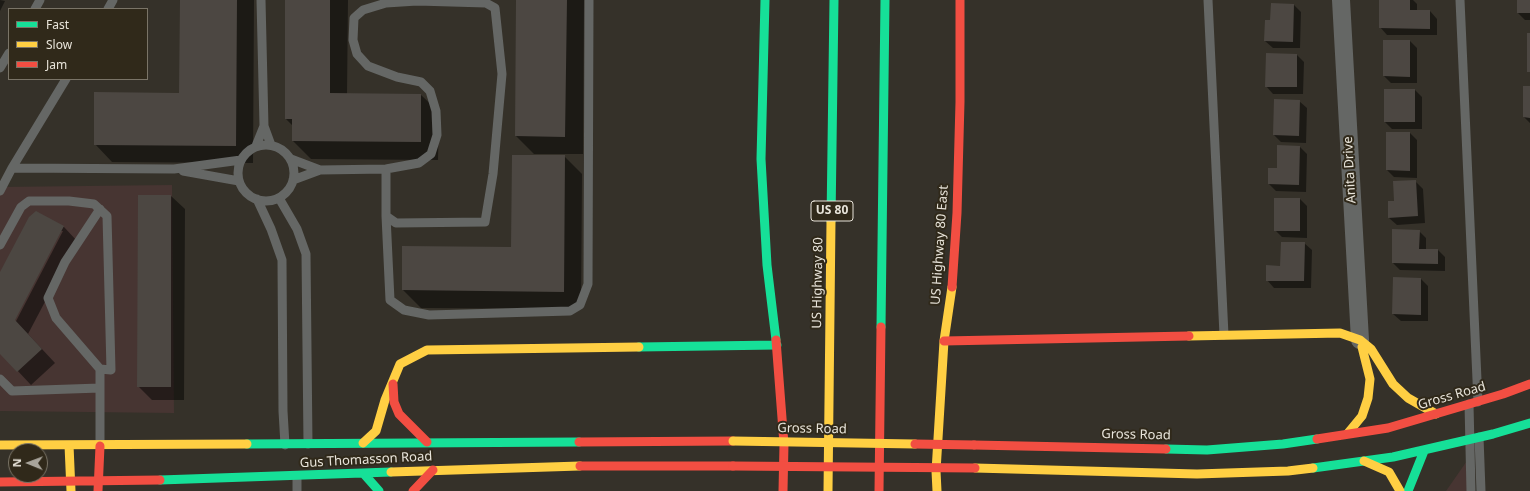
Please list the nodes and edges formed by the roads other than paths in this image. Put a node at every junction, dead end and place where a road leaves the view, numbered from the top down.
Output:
1 (261, 0) edge
2 (589, 0) edge
3 (765, 0) edge
4 (834, 0) edge
5 (885, 0) edge
6 (960, 0) edge
7 (1208, 0) edge
8 (1341, 0) edge
9 (1460, 0) edge
10 (422, 1) edge
11 (8, 55) edge
12 (0, 68) edge
13 (65, 80) edge
14 (264, 126) junction
15 (271, 145) junction
16 (256, 146) junction
17 (291, 159) junction
18 (241, 160) junction
19 (12, 168) junction
20 (174, 169) junction
21 (386, 169) junction
22 (320, 170) junction
23 (293, 180) junction
24 (239, 182) junction
25 (0, 191) edge
26 (279, 198) junction
27 (257, 199) junction
28 (100, 209) junction
29 (386, 216) junction
30 (0, 245) edge
31 (1224, 336) junction
32 (1360, 340) junction
33 (944, 341) junction
34 (778, 345) junction
35 (100, 369) junction
36 (0, 379) edge
37 (393, 379) junction
38 (1530, 384) edge
39 (100, 388) junction
40 (1473, 403) junction
41 (1436, 414) junction
42 (1530, 423) edge
43 (1348, 433) junction
44 (1475, 438) junction
45 (733, 441) joint
46 (427, 442) junction
47 (363, 443) junction
48 (0, 445) edge
49 (69, 446) junction
50 (100, 446) junction
51 (286, 448) junction
52 (307, 448) junction
53 (1424, 451) junction
54 (1364, 461) junction
55 (296, 464) dead end
56 (433, 470) junction
57 (364, 474) junction
58 (297, 476) junction
59 (199, 480) junction
60 (71, 481) junction
61 (98, 481) junction
62 (0, 482) edge
63 (71, 491) edge
64 (98, 491) edge
65 (198, 491) edge
66 (297, 491) edge
67 (379, 491) edge
68 (413, 491) edge
69 (783, 491) edge
70 (828, 491) edge
71 (879, 491) edge
72 (937, 491) edge
73 (1400, 491) edge
74 (1408, 491) edge
75 (1471, 491) edge
76 (1481, 491) edge

1 - 14 lane
2 - 29 lane
3 - 34 main road
4 - 70 main road, US Highway 80 / US 80
5 - 71 main road
6 - 33 main road, US Highway 80 East
7 - 31 lane
8 - 32 street, Anita Drive
9 - 40 lane
10 - 21 lane
10 - 29 lane
11 - 12 lane
13 - 19 lane
14 - 15 lane
14 - 16 lane
15 - 16 lane
15 - 17 lane
16 - 18 lane
17 - 22 lane
17 - 23 lane
18 - 20 lane
18 - 24 lane
19 - 20 lane
19 - 25 lane
20 - 24 lane
21 - 22 lane
21 - 29 lane
22 - 23 lane
23 - 26 lane
24 - 27 lane
26 - 27 lane
26 - 52 lane
27 - 51 lane
28 - 30 lane
28 - 35 lane
28 - 35 lane
31 - 32 main road
31 - 33 main road
32 - 41 main road
32 - 43 main road
33 - 72 main road, US Highway 80 East
34 - 37 main road
34 - 69 main road
35 - 39 lane
36 - 39 lane
37 - 46 main road
37 - 47 main road
38 - 40 main road, Gross Road
39 - 50 lane
40 - 41 main road, Gross Road
40 - 44 lane
41 - 43 main road, Gross Road
42 - 44 main road
43 - 45 main road, Gross Road, bridge
44 - 53 main road
44 - 75 lane
44 - 76 lane
45 - 46 main road, Gus Thomasson Road
46 - 47 main road, Gus Thomasson Road
47 - 52 main road, Gus Thomasson Road
48 - 49 main road, Gus Thomasson Road
49 - 50 main road, Gus Thomasson Road
49 - 60 main road
50 - 51 main road, Gus Thomasson Road
50 - 61 main road
51 - 52 main road, Gus Thomasson Road
53 - 54 main road
53 - 74 main road
54 - 56 main road, Gus Thomasson Road, bridge
54 - 73 main road
55 - 58 main road
56 - 57 main road, Gus Thomasson Road
56 - 68 main road
57 - 58 main road, Gus Thomasson Road
57 - 67 main road
58 - 59 main road, Gus Thomasson Road
58 - 66 lane
59 - 61 main road, Gus Thomasson Road
59 - 65 lane
60 - 61 main road, Gus Thomasson Road
60 - 62 main road, Gus Thomasson Road
60 - 63 main road
61 - 64 main road

